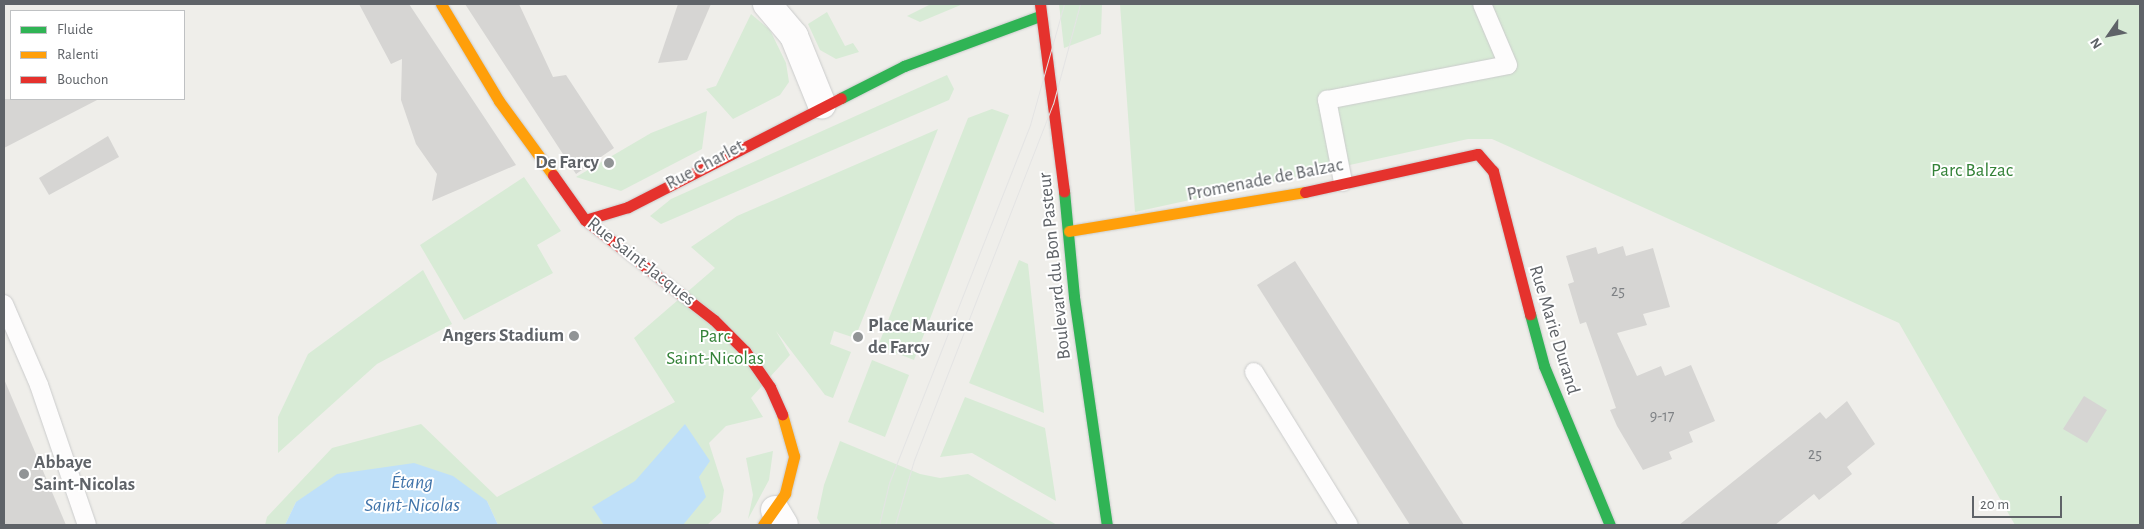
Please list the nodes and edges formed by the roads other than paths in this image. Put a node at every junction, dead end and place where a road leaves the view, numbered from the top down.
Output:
1 (441, 4) edge
2 (767, 4) edge
3 (1482, 4) edge
4 (1040, 10) edge
5 (822, 105) junction
6 (1467, 156) joint
7 (1343, 182) junction
8 (585, 220) junction
9 (1069, 232) junction
10 (4, 304) edge
11 (1254, 372) dead end
12 (774, 520) edge
13 (87, 525) edge
14 (1107, 525) edge
15 (1349, 525) edge
16 (1610, 525) edge

1 - 8 street, Rue Saint-Jacques
2 - 5 street
3 - 7 lane
4 - 5 street, Rue Charlet
4 - 9 street, Boulevard du Bon Pasteur
5 - 8 street, Rue Charlet
6 - 7 street, Promenade de Balzac
6 - 16 street, Rue Marie Durand
7 - 9 street, Promenade de Balzac
8 - 12 street, Rue Saint-Jacques
9 - 14 street, Boulevard du Bon Pasteur
10 - 13 lane
11 - 15 lane

